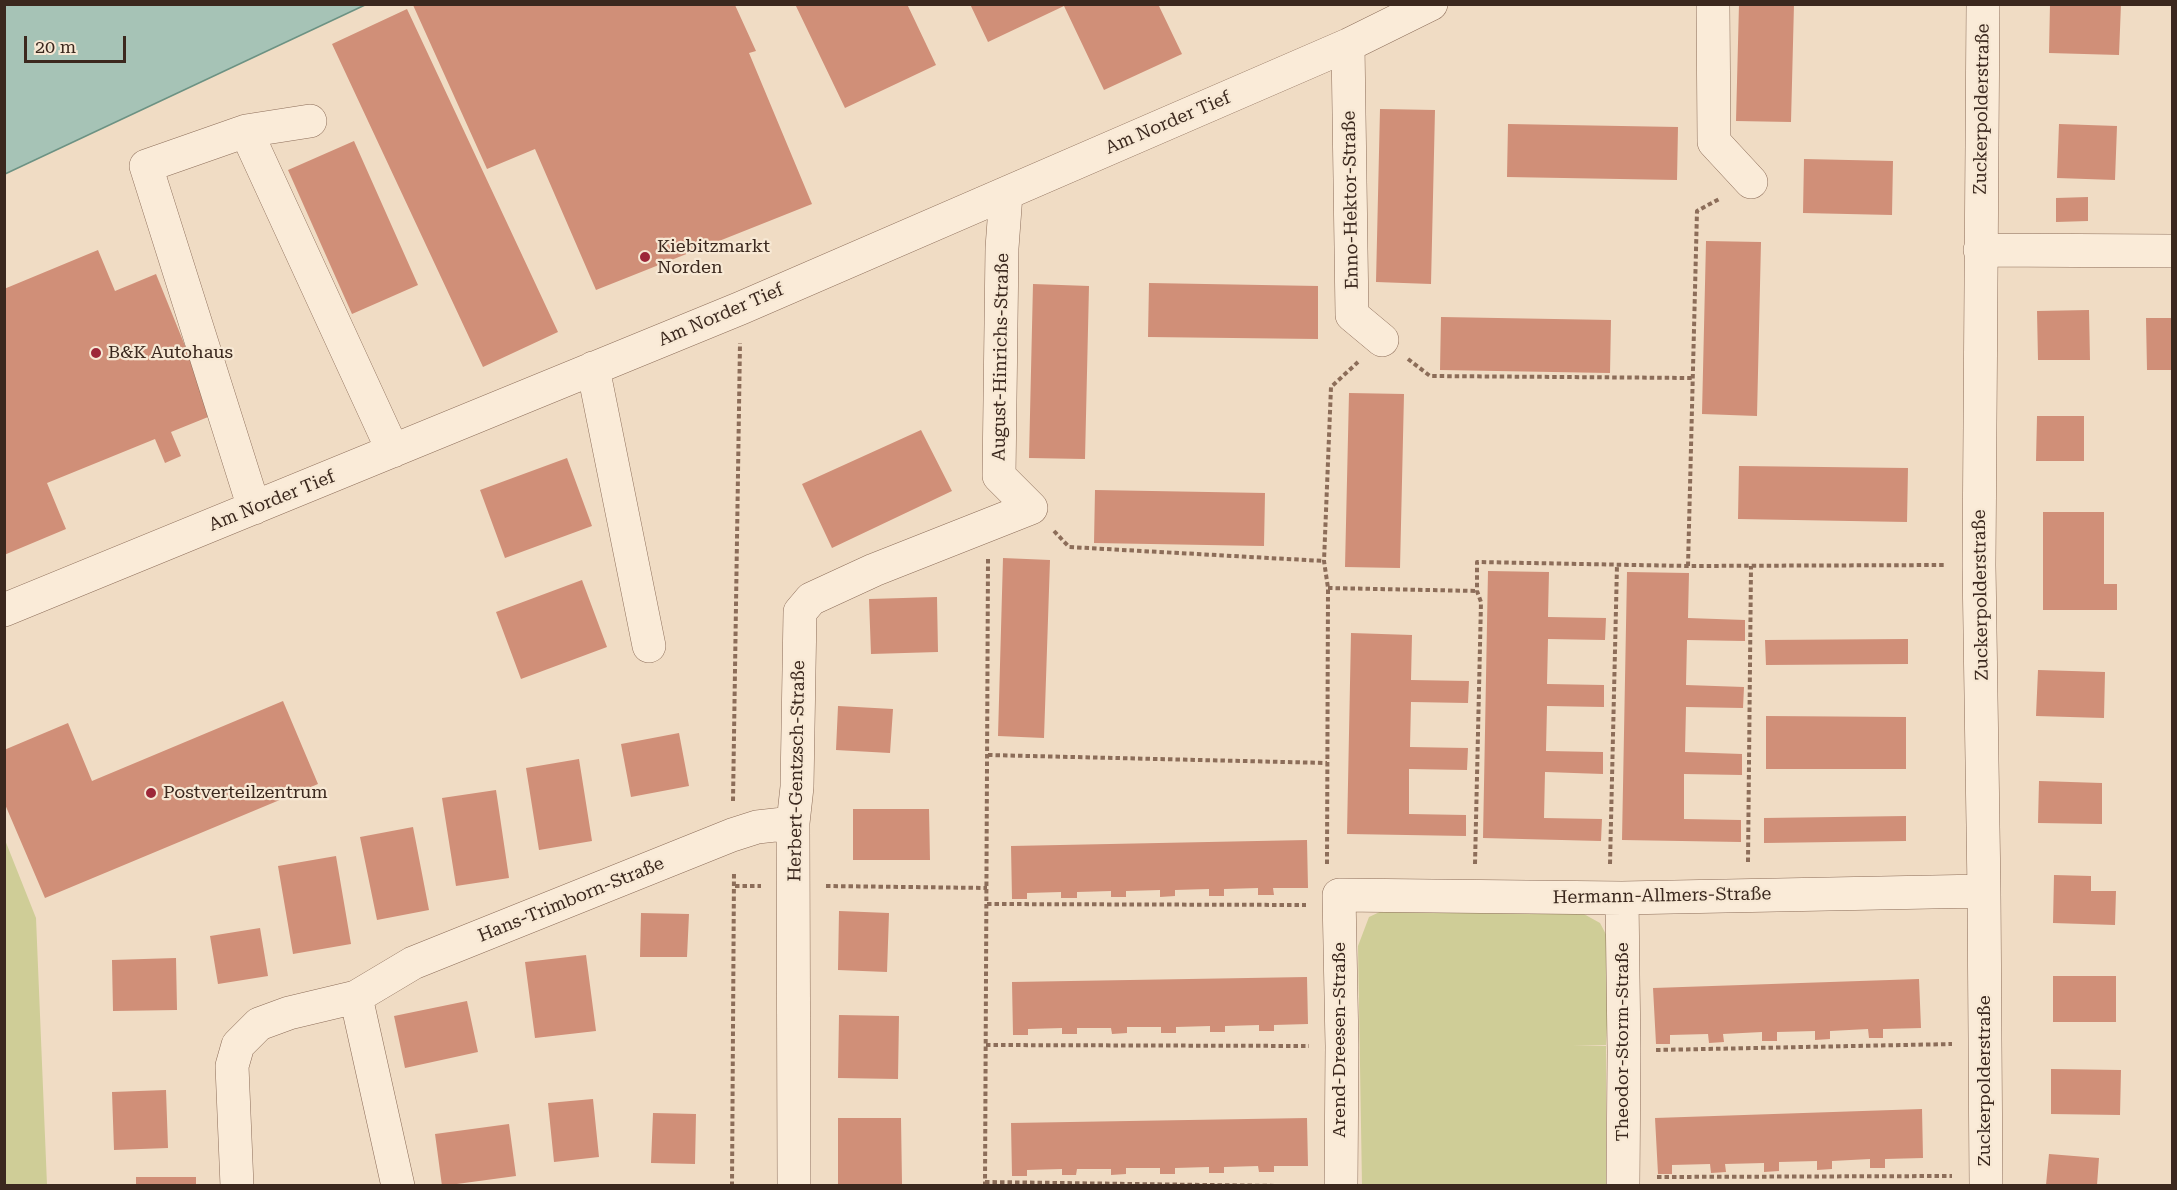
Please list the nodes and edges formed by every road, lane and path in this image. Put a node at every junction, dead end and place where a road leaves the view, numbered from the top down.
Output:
1 (1431, 4) edge
2 (1713, 4) edge
3 (1983, 4) edge
4 (1348, 45) junction
5 (310, 121) dead end
6 (246, 131) junction
7 (1751, 182) joint
8 (1006, 194) junction
9 (1980, 250) junction
10 (2172, 251) edge
11 (741, 308) junction
12 (1382, 340) junction
13 (593, 368) junction
14 (1693, 378) junction
15 (393, 451) junction
16 (254, 508) junction
17 (1031, 508) junction
18 (988, 556) dead end
19 (1324, 561) junction
20 (1617, 565) junction
21 (1980, 565) junction
22 (1688, 566) junction
23 (1751, 566) junction
24 (1328, 588) junction
25 (1477, 591) junction
26 (4, 610) edge
27 (649, 646) dead end
28 (988, 755) junction
29 (1327, 763) junction
30 (793, 823) junction
31 (732, 835) junction
32 (795, 885) junction
33 (987, 888) junction
34 (1984, 891) junction
35 (1339, 895) junction
36 (1748, 896) junction
37 (1474, 897) junction
38 (1616, 898) junction
39 (987, 904) junction
40 (356, 997) junction
41 (1986, 1043) junction
42 (986, 1045) junction
43 (1342, 1046) junction
44 (1624, 1051) junction
45 (1623, 1181) edge
46 (1986, 1181) edge
47 (986, 1184) edge
48 (237, 1185) edge
49 (398, 1185) edge
50 (732, 1185) edge
51 (794, 1185) edge
52 (1281, 1185) edge
53 (1341, 1185) edge

1 - 4 street, Am Norder Tief
2 - 7 street
3 - 9 street, Zuckerpolderstraße
4 - 8 street, Am Norder Tief
4 - 12 street, Enno-Hektor-Straße
5 - 6 street
6 - 15 street
6 - 16 street
7 - 14 path
8 - 11 street, Am Norder Tief
8 - 17 street, August-Hinrichs-Straße
9 - 10 street
9 - 21 street, Zuckerpolderstraße
11 - 13 street, Am Norder Tief
11 - 31 path
12 - 14 path
12 - 19 path
13 - 15 street, Am Norder Tief
13 - 27 street
14 - 22 path
15 - 16 street, Am Norder Tief
16 - 26 street, Am Norder Tief
17 - 19 path
17 - 30 street, Herbert-Gentzsch-Straße
18 - 28 path
19 - 24 path
20 - 22 path
20 - 25 path
20 - 38 path
21 - 23 path
21 - 34 street, Zuckerpolderstraße
22 - 23 path
23 - 36 path
24 - 25 path
24 - 29 path
25 - 37 path
28 - 29 path
28 - 33 path
29 - 35 path
30 - 31 street, Hans-Trimborn-Straße
30 - 32 street, Herbert-Gentzsch-Straße
31 - 40 street, Hans-Trimborn-Straße
31 - 50 path
32 - 33 path
32 - 51 street, Herbert-Gentzsch-Straße
33 - 39 path
34 - 36 street, Hermann-Allmers-Straße
34 - 41 street, Zuckerpolderstraße
35 - 37 street, Hermann-Allmers-Straße
35 - 39 path
35 - 43 street, Arend-Dreesen-Straße
36 - 38 street, Hermann-Allmers-Straße
37 - 38 street, Hermann-Allmers-Straße
38 - 44 street, Theodor-Storm-Straße
39 - 42 path
40 - 48 street, Hans-Trimborn-Straße
40 - 49 street
41 - 44 path
41 - 46 street, Zuckerpolderstraße
42 - 43 path
42 - 47 path
43 - 53 street, Arend-Dreesen-Straße
44 - 45 street, Theodor-Storm-Straße
45 - 46 path
47 - 52 path

